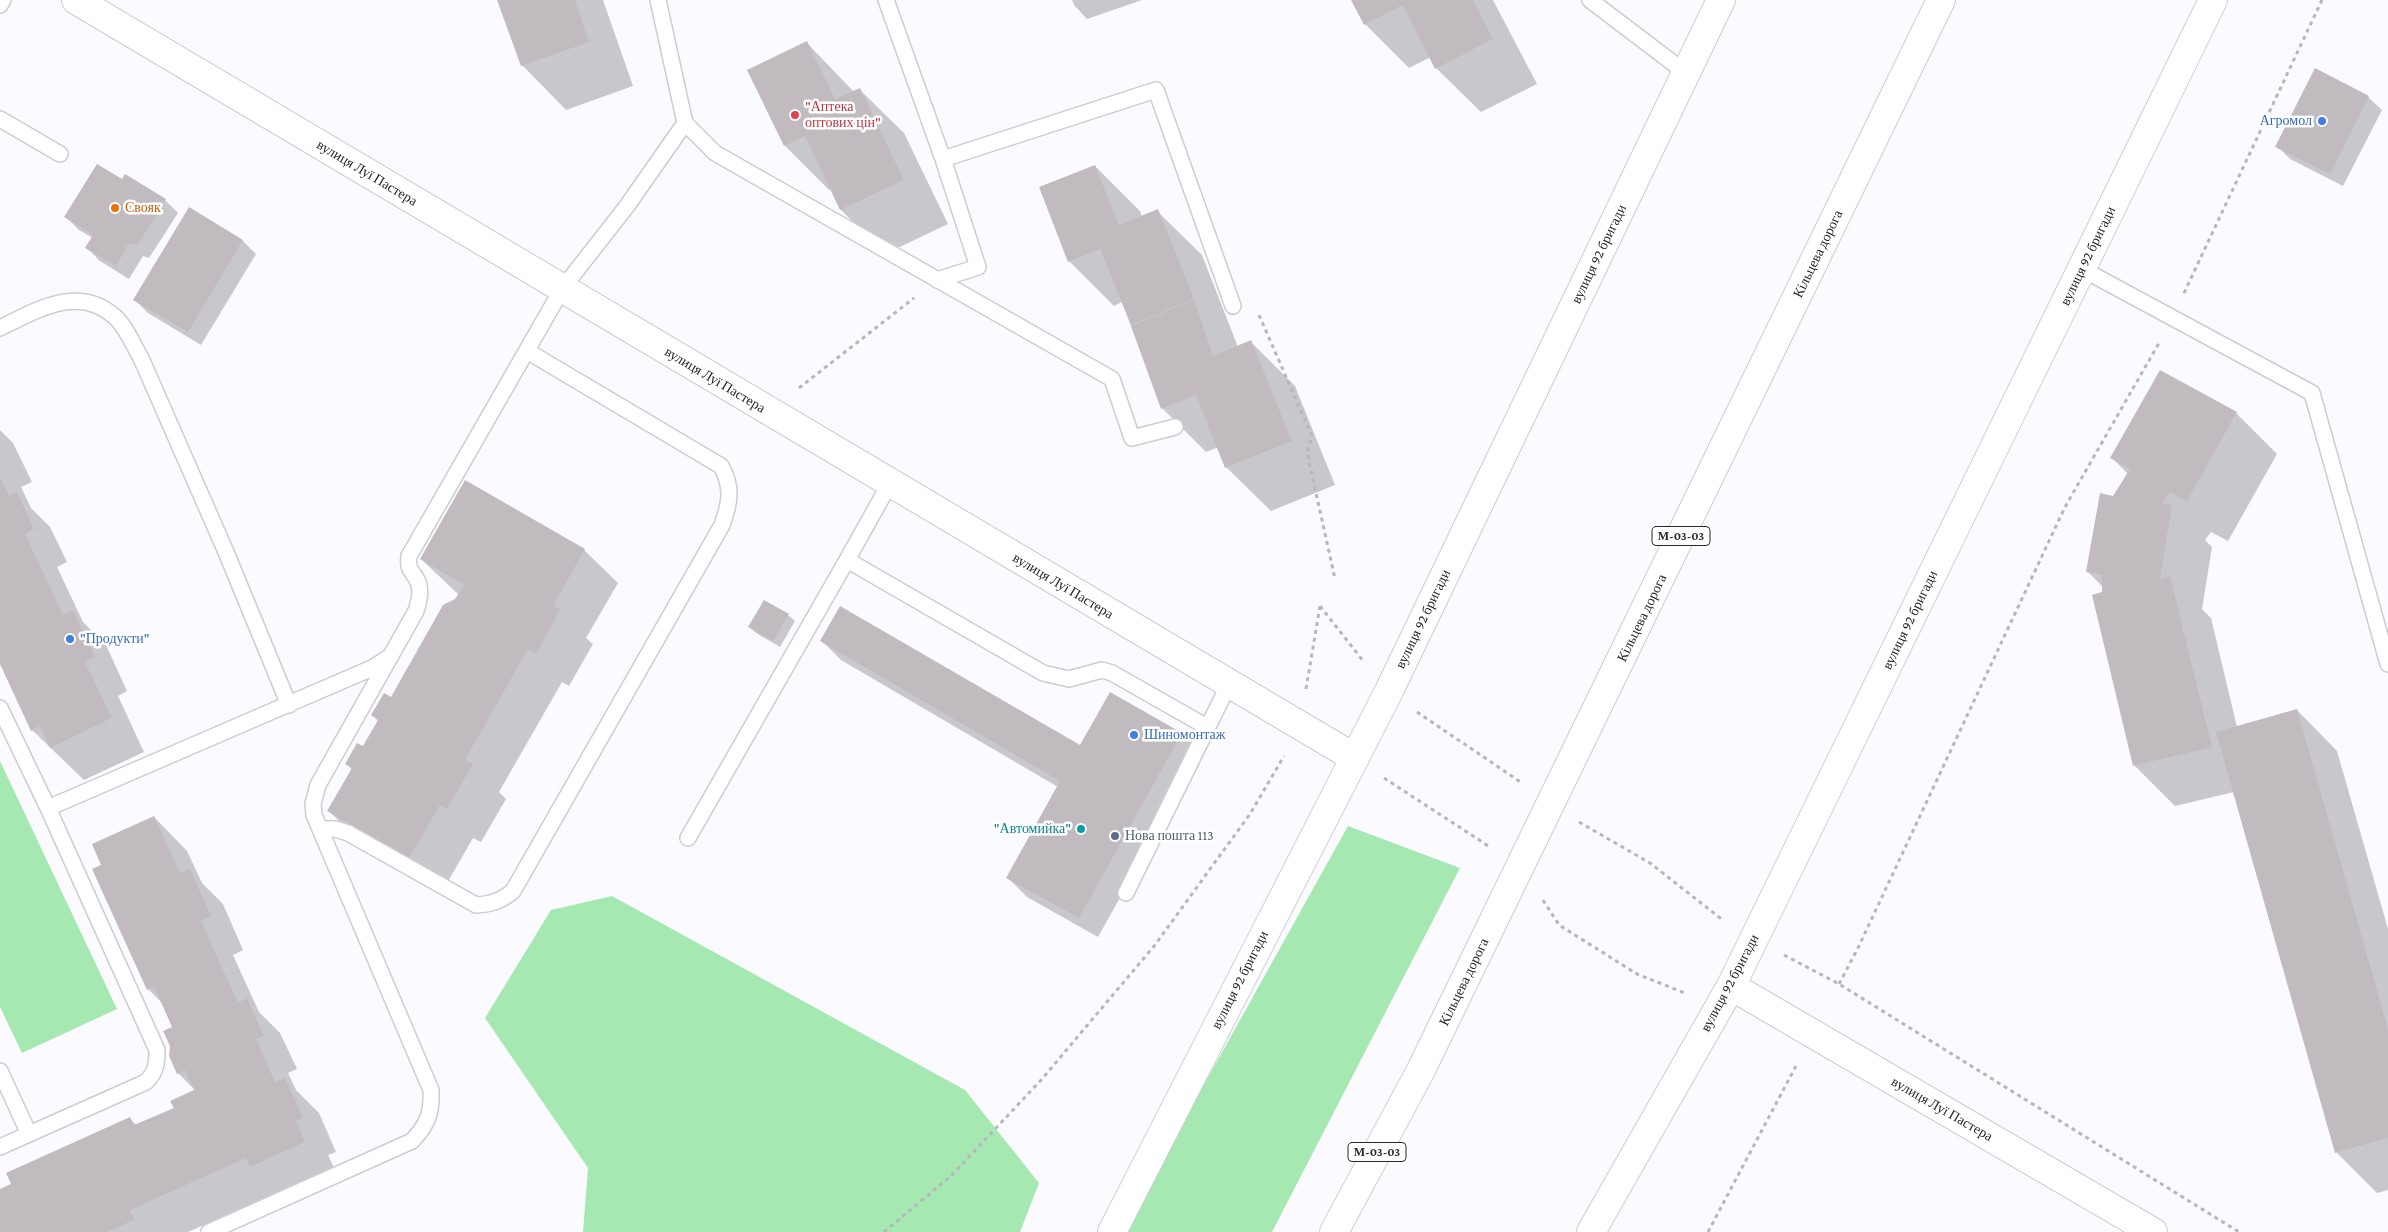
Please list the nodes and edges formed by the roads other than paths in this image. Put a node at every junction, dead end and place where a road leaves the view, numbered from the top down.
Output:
1 (3, 0) edge
2 (76, 0) edge
3 (886, 0) edge
4 (1590, 0) edge
5 (1721, 0) edge
6 (1941, 0) edge
7 (2213, 0) edge
8 (661, 1) edge
9 (0, 5) edge
10 (1686, 73) junction
11 (0, 119) edge
12 (685, 123) junction
13 (60, 154) dead end
14 (943, 159) junction
15 (2082, 269) junction
16 (937, 280) junction
17 (562, 289) junction
18 (1232, 306) road end
19 (0, 328) edge
20 (527, 351) junction
21 (1175, 427) dead end
22 (890, 483) junction
23 (847, 560) junction
24 (392, 654) junction
25 (2388, 664) edge
26 (1229, 684) junction
27 (289, 704) junction
28 (0, 708) edge
29 (1208, 728) junction
30 (1355, 758) junction
31 (48, 808) junction
32 (320, 829) junction
33 (688, 838) dead end
34 (1126, 893) dead end
35 (1731, 986) junction
36 (0, 1071) edge
37 (30, 1134) junction
38 (0, 1147) edge
39 (209, 1232) edge
40 (1112, 1232) edge
41 (1334, 1232) edge
42 (1590, 1232) edge
43 (2152, 1232) edge

1 - 9 lane
2 - 17 main road, вулиця Луї Пастера
3 - 14 lane
4 - 10 lane
5 - 10 main road, вулиця 92 бригади
6 - 41 main road, Кільцева дорога / М-03-03
7 - 15 main road, вулиця 92 бригади
8 - 12 lane
10 - 30 main road, вулиця 92 бригади
11 - 13 lane
12 - 16 lane
12 - 17 lane
14 - 16 lane
14 - 18 lane
15 - 25 lane
15 - 35 main road, вулиця 92 бригади
16 - 21 lane
17 - 20 lane
17 - 22 main road, вулиця Луї Пастера
19 - 27 lane
20 - 24 lane
20 - 32 lane
22 - 23 lane
22 - 26 main road, вулиця Луї Пастера
23 - 29 lane
23 - 33 lane
24 - 27 lane
24 - 32 lane
26 - 29 lane
26 - 30 main road, вулиця Луї Пастера
27 - 31 lane
28 - 31 lane
29 - 34 lane
30 - 40 main road, вулиця 92 бригади
31 - 37 lane
32 - 39 lane
35 - 42 main road, вулиця 92 бригади
35 - 43 main road, вулиця Луї Пастера
36 - 37 lane
37 - 38 lane

